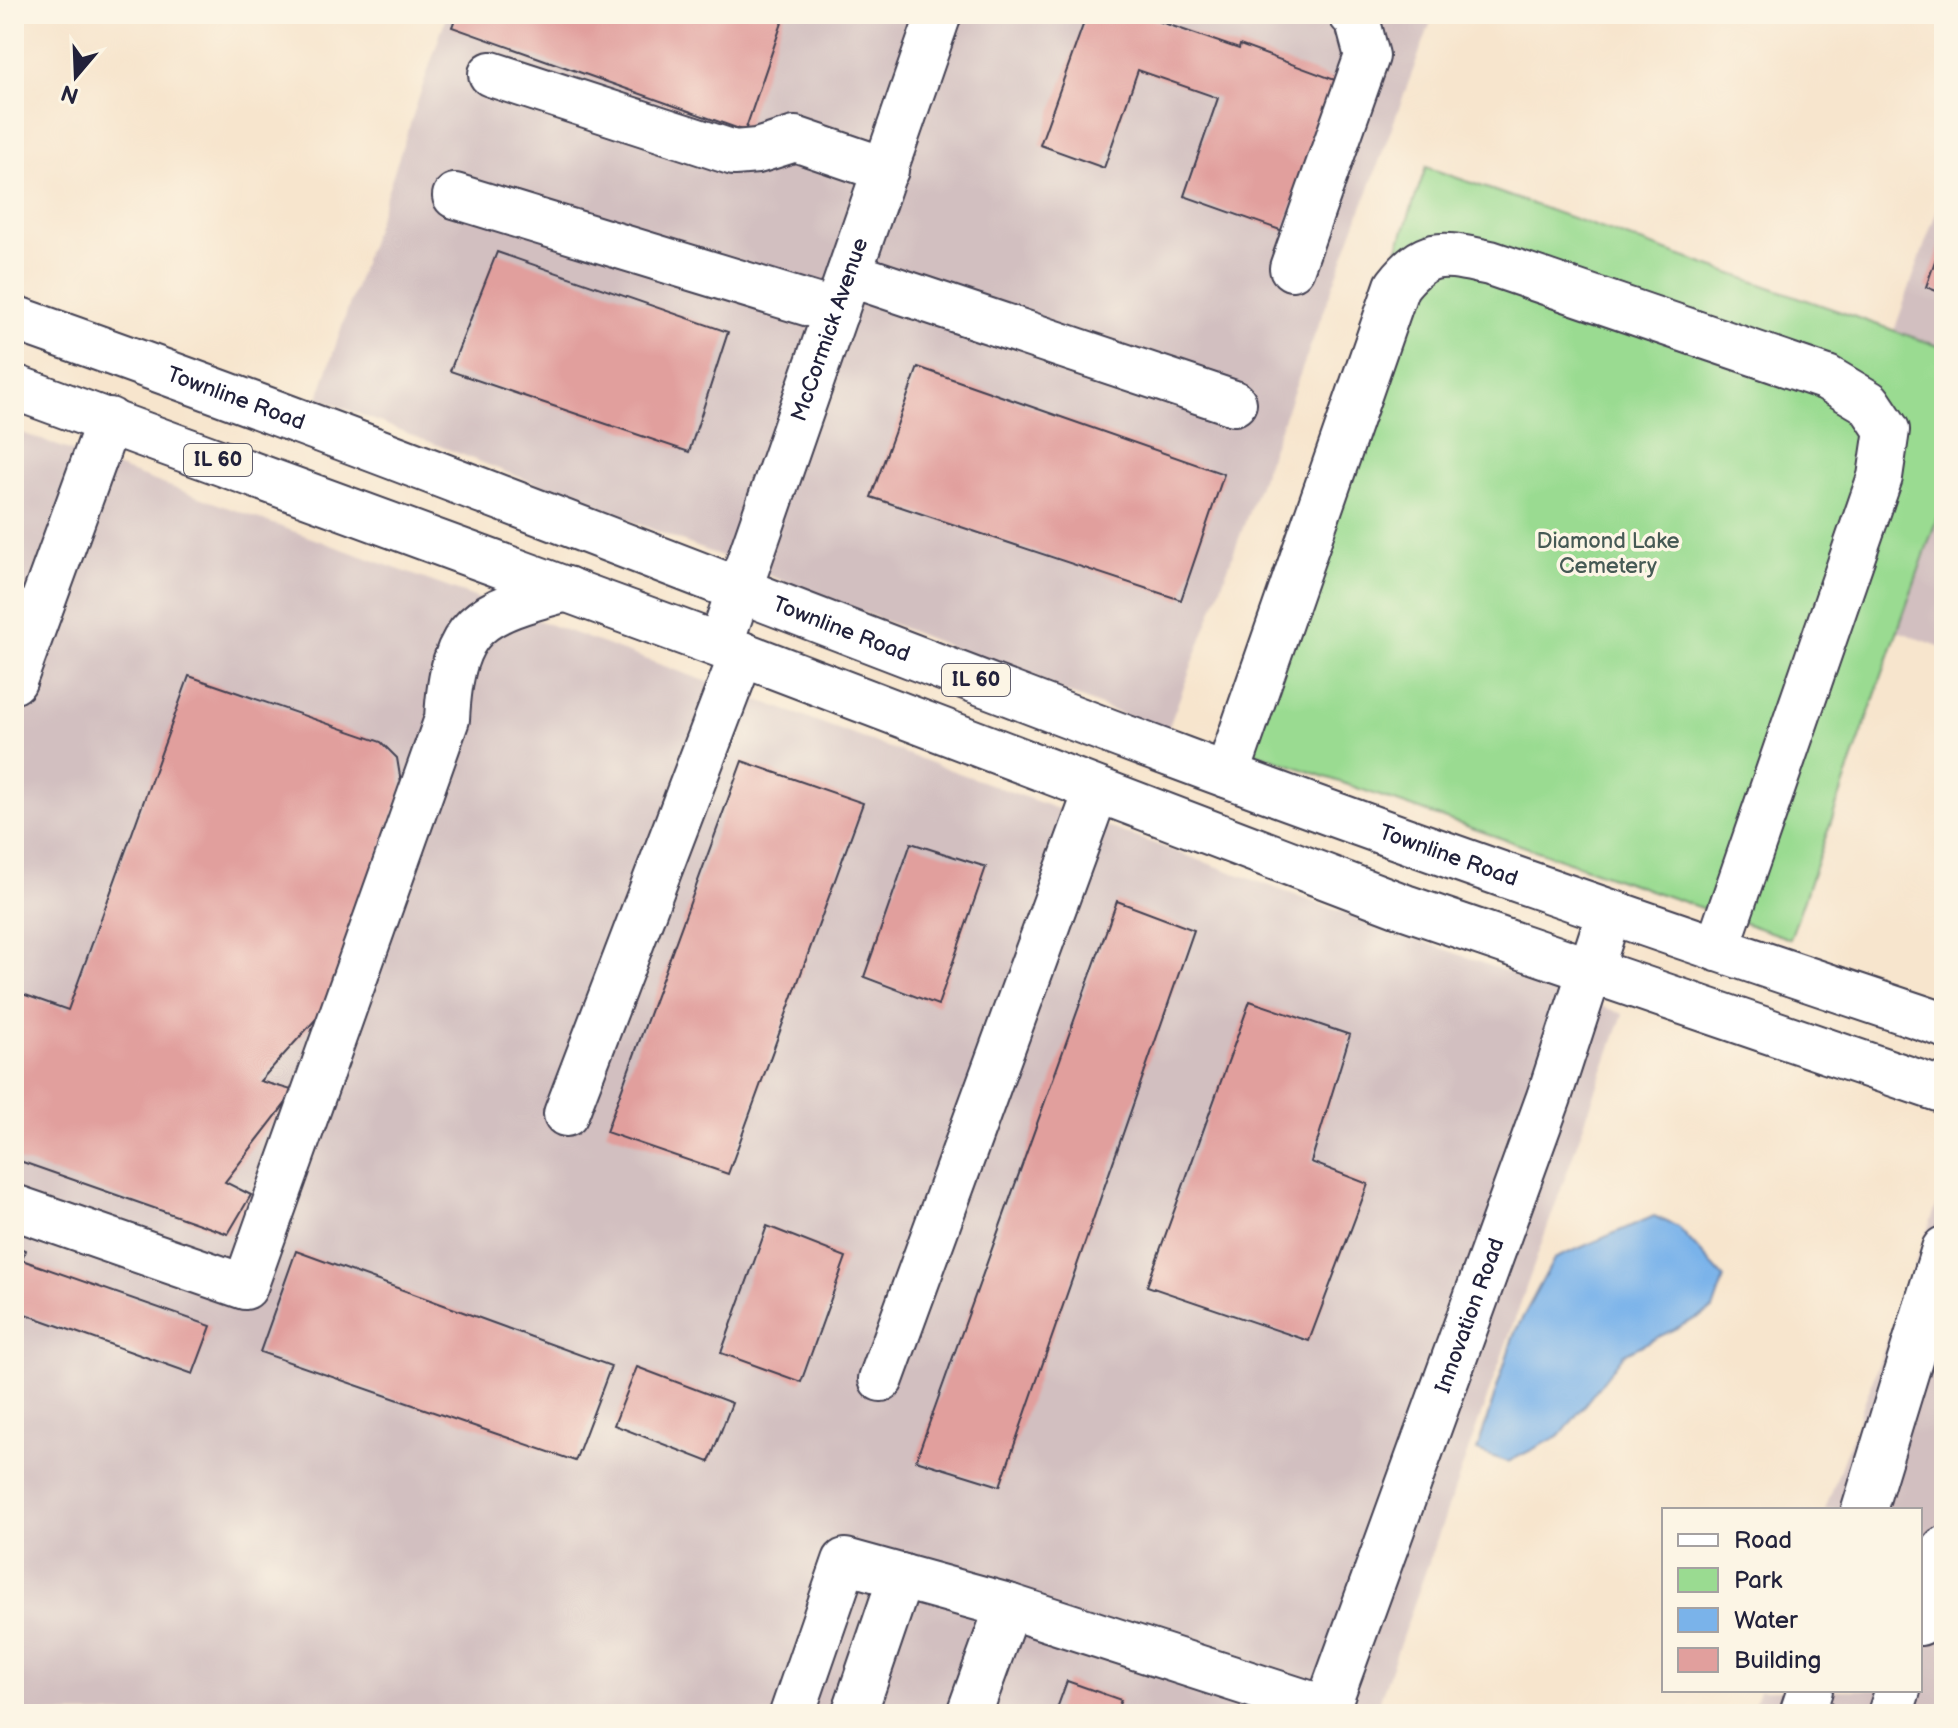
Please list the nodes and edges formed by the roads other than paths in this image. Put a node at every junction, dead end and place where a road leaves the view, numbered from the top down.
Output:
1 (939, 14) edge
2 (1351, 14) edge
3 (491, 74) dead end
4 (886, 170) junction
5 (455, 196) dead end
6 (1292, 268) dead end
7 (842, 293) junction
8 (14, 318) edge
9 (14, 387) edge
10 (1234, 403) dead end
11 (109, 420) junction
12 (567, 589) junction
13 (739, 590) junction
14 (731, 650) junction
15 (14, 681) edge
16 (1227, 775) junction
17 (1096, 792) junction
18 (1609, 913) junction
19 (1717, 949) junction
20 (1590, 971) junction
21 (1944, 1025) edge
22 (1944, 1091) edge
23 (566, 1114) dead end
24 (14, 1207) edge
25 (1944, 1249) edge
26 (881, 1379) dead end
27 (1865, 1508) edge
28 (1944, 1549) edge
29 (901, 1576) junction
30 (1008, 1606) junction
31 (1922, 1617) edge
32 (1897, 1692) edge
33 (1326, 1712) edge
34 (792, 1714) edge
35 (854, 1714) edge
36 (969, 1714) edge
37 (1890, 1714) edge

1 - 4 main road, McCormick Avenue
2 - 6 main road
3 - 4 main road
4 - 7 main road, McCormick Avenue
5 - 7 main road
7 - 10 main road
7 - 13 main road, McCormick Avenue
8 - 13 main road, Townline Road / IL 60
9 - 11 main road, IL 60
11 - 12 main road, IL 60
11 - 15 main road
12 - 14 main road, IL 60
12 - 24 main road
13 - 14 main road, McCormick Avenue
13 - 16 main road, Townline Road / IL 60
14 - 17 main road, IL 60
14 - 23 main road, McCormick Avenue
16 - 18 main road, Townline Road / IL 60
16 - 19 main road
17 - 20 main road, IL 60
17 - 26 main road
18 - 19 main road, Townline Road / IL 60
18 - 20 main road, Innovation Road
19 - 21 main road, Townline Road / IL 60
20 - 22 main road, IL 60
20 - 33 main road, Innovation Road
25 - 27 main road
28 - 31 main road
29 - 30 main road
29 - 34 main road
29 - 35 main road
30 - 33 main road
30 - 36 main road
32 - 37 main road

